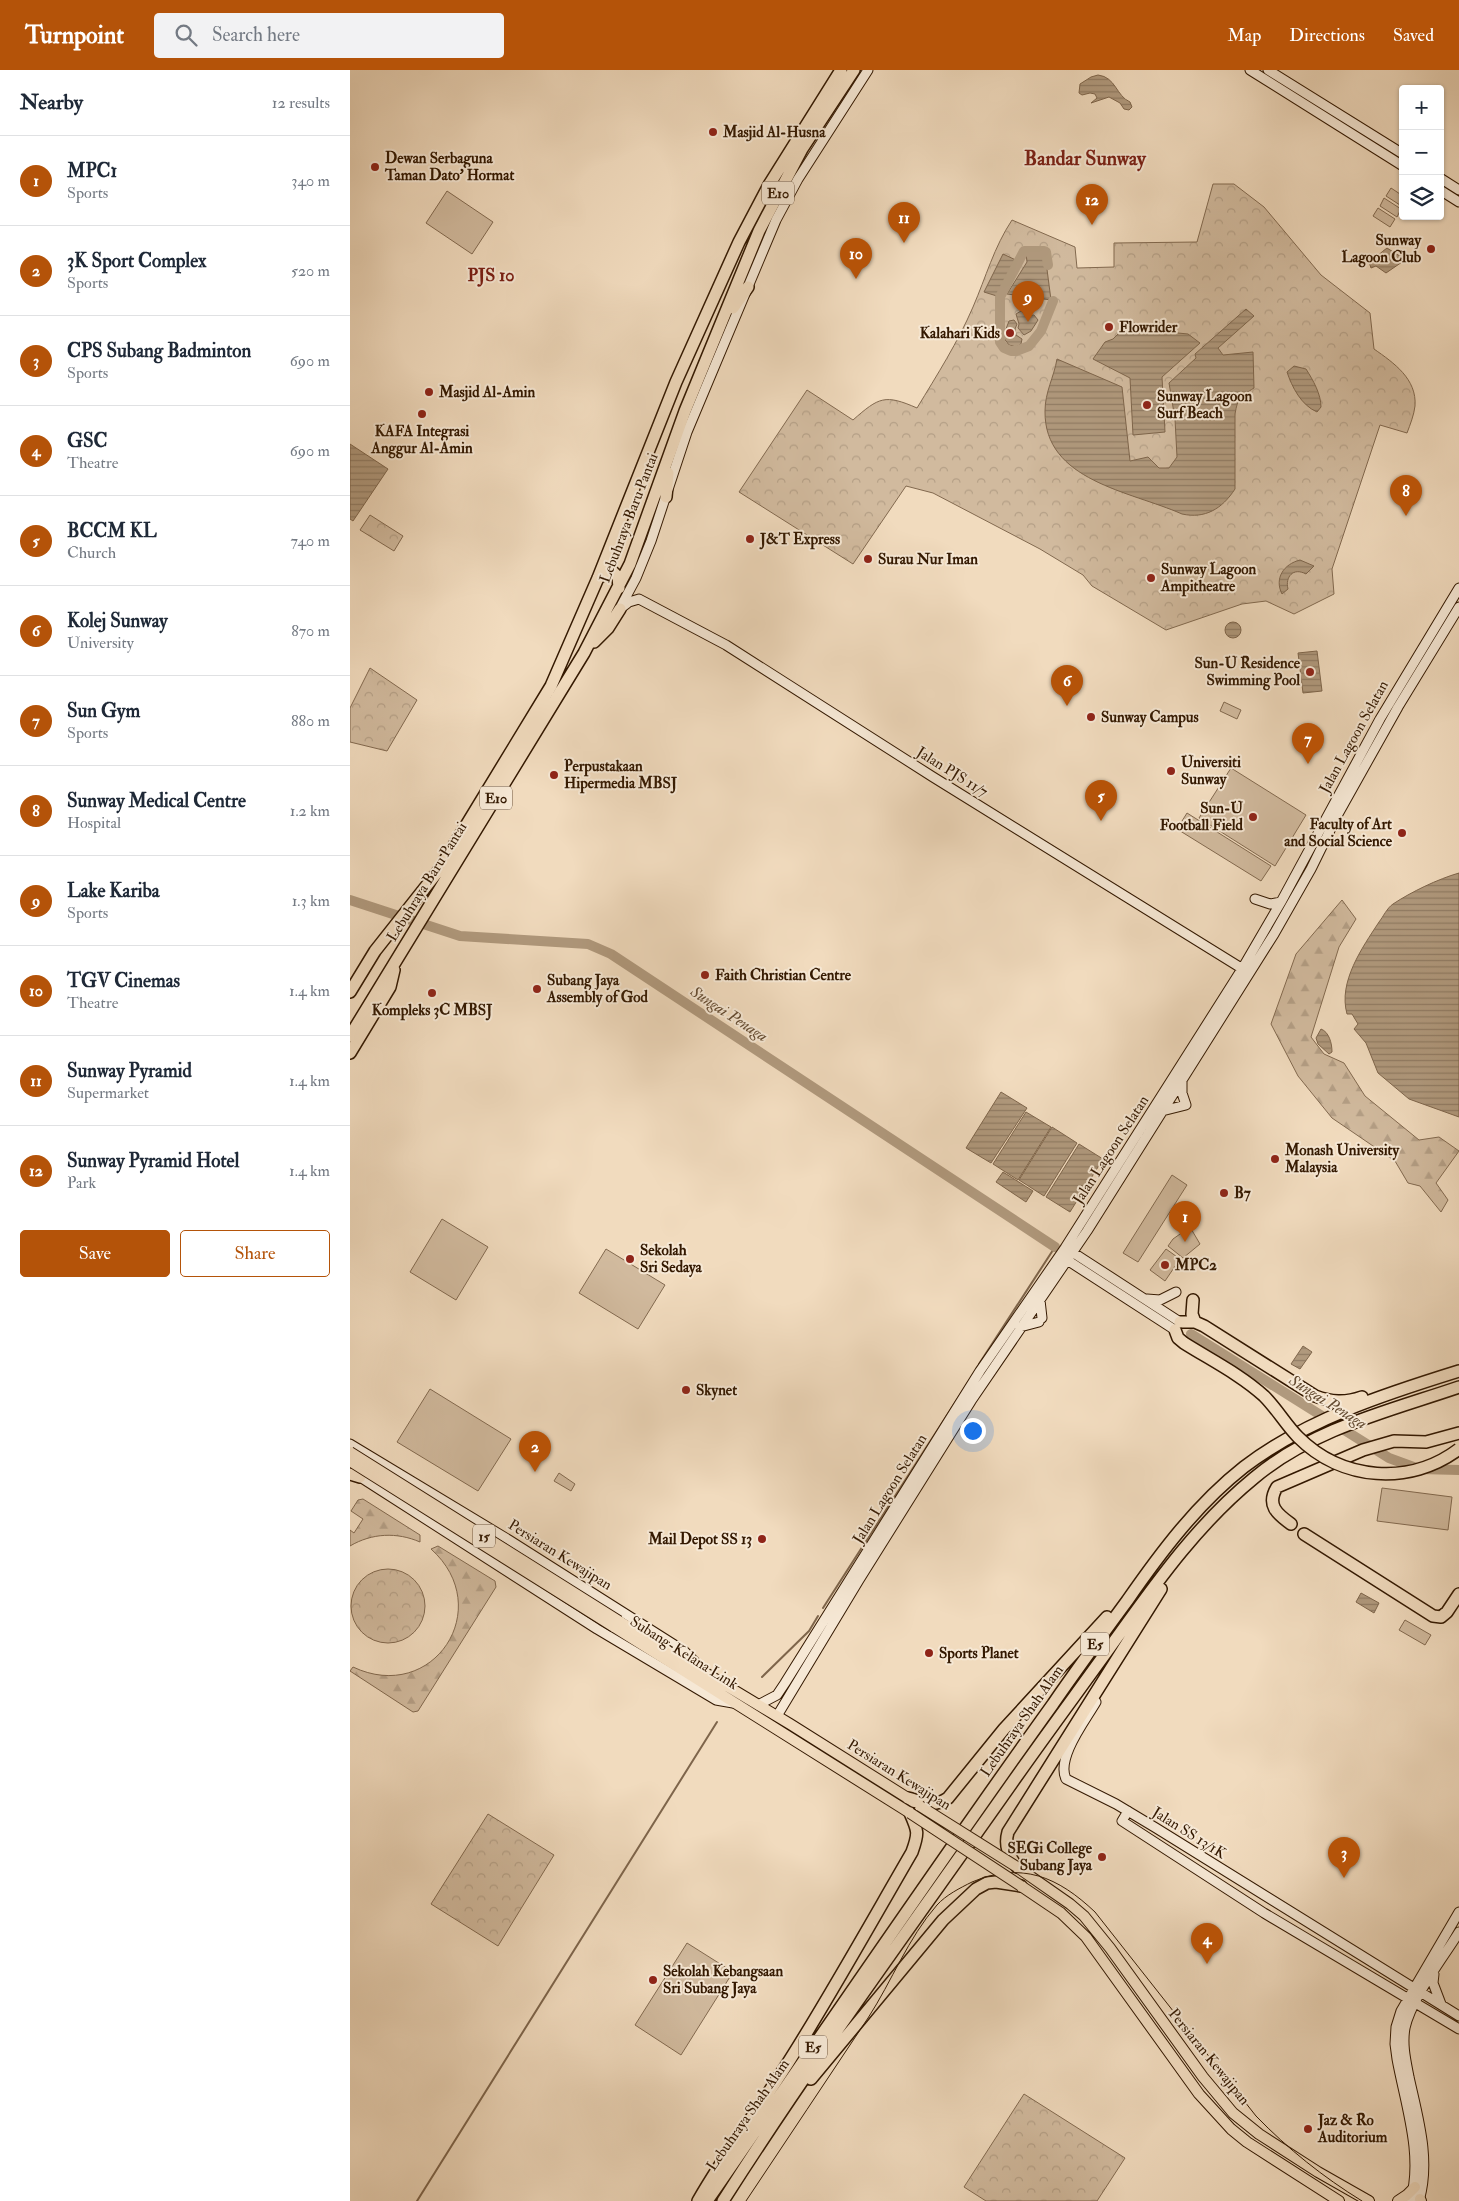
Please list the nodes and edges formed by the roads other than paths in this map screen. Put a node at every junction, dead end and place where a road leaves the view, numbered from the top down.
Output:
1 (841, 70) edge
2 (854, 70) edge
3 (868, 70) edge
4 (1250, 70) edge
5 (1268, 70) edge
6 (1311, 97) junction
7 (1306, 105) junction
8 (1399, 152) edge
9 (1399, 163) edge
10 (1444, 181) edge
11 (1459, 190) edge
12 (1444, 193) edge
13 (1459, 202) edge
14 (748, 287) junction
15 (721, 326) junction
16 (668, 457) junction
17 (666, 497) junction
18 (598, 578) junction
19 (636, 578) junction
20 (619, 588) junction
21 (1459, 588) edge
22 (639, 598) junction
23 (1459, 607) edge
24 (620, 609) junction
25 (584, 652) junction
26 (1334, 812) junction
27 (1255, 899) dead end
28 (1281, 902) junction
29 (375, 951) junction
30 (396, 961) junction
31 (1245, 970) junction
32 (350, 979) edge
33 (350, 992) edge
34 (350, 1036) edge
35 (350, 1053) edge
36 (1182, 1079) junction
37 (1162, 1111) junction
38 (1069, 1258) junction
39 (1176, 1292) dead end
40 (1140, 1296) junction
41 (1041, 1298) junction
42 (1194, 1300) dead end
43 (1195, 1322) junction
44 (1178, 1326) junction
45 (1020, 1327) junction
46 (1459, 1371) edge
47 (1459, 1387) edge
48 (1352, 1404) junction
49 (1459, 1433) edge
50 (350, 1444) edge
51 (350, 1452) edge
52 (1456, 1453) edge
53 (350, 1461) edge
54 (353, 1474) edge
55 (483, 1524) junction
56 (1291, 1524) dead end
57 (448, 1533) junction
58 (1304, 1534) dead end
59 (1164, 1548) junction
60 (1172, 1562) junction
61 (1459, 1594) edge
62 (617, 1624) junction
63 (1120, 1655) junction
64 (708, 1675) junction
65 (737, 1704) junction
66 (758, 1705) junction
67 (777, 1716) junction
68 (908, 1798) junction
69 (915, 1809) junction
70 (1128, 1811) junction
71 (1192, 1851) junction
72 (1186, 1862) junction
73 (1017, 1867) junction
74 (1020, 1886) junction
75 (1459, 1912) edge
76 (1459, 1932) edge
77 (1435, 1971) junction
78 (1391, 1988) junction
79 (1413, 1988) junction
80 (1422, 1992) junction
81 (1407, 1997) junction
82 (1416, 2002) junction
83 (1442, 2006) junction
84 (1429, 2010) junction
85 (1459, 2016) edge
86 (1398, 2019) junction
87 (1406, 2024) junction
88 (1459, 2029) edge
89 (774, 2120) junction
90 (1415, 2187) junction
91 (1418, 2200) edge
92 (698, 2201) edge
93 (707, 2201) edge
94 (723, 2201) edge
95 (1339, 2201) edge
96 (1369, 2201) edge
97 (1398, 2201) edge

1 - 18 highway, Lebuhraya Baru Pantai / E10
2 - 15 highway, Lebuhraya Baru Pantai / E10
3 - 14 main road
4 - 7 main road
5 - 6 main road
6 - 7 main road
6 - 8 main road
7 - 9 main road
10 - 11 main road
12 - 13 main road
14 - 15 highway
14 - 17 main road
15 - 16 highway, Lebuhraya Baru Pantai / E10
16 - 17 highway
16 - 20 highway, Lebuhraya Baru Pantai / E10
17 - 19 main road
18 - 20 highway
18 - 29 highway, Lebuhraya Baru Pantai / E10
19 - 22 main road
19 - 24 main road
20 - 25 highway, Lebuhraya Baru Pantai / E10
21 - 26 main road, Jalan Lagoon Selatan
22 - 24 main road
22 - 31 main road, Jalan PJS 11/7
23 - 26 main road, Jalan Lagoon Selatan
24 - 25 highway
25 - 30 highway, Lebuhraya Baru Pantai / E10
26 - 28 main road, Jalan Lagoon Selatan
26 - 31 main road, Jalan Lagoon Selatan
27 - 28 main road
28 - 31 main road, Jalan Lagoon Selatan
29 - 32 highway
29 - 33 highway, Lebuhraya Baru Pantai / E10
30 - 34 highway, Lebuhraya Baru Pantai / E10
30 - 35 highway
31 - 36 main road, Jalan Lagoon Selatan
31 - 38 main road, Jalan Lagoon Selatan
36 - 37 main road, Jalan Lagoon Selatan
36 - 37 main road
37 - 38 main road, Jalan Lagoon Selatan
38 - 40 main road
38 - 41 main road, Jalan Lagoon Selatan
38 - 44 main road
38 - 66 main road, Jalan Lagoon Selatan
39 - 40 main road
40 - 44 main road
41 - 45 main road, Jalan Lagoon Selatan
41 - 45 main road
42 - 43 highway
43 - 44 highway
43 - 48 highway
44 - 52 highway, bridge
45 - 67 main road, Jalan Lagoon Selatan
46 - 48 highway
47 - 60 highway, Lebuhraya Shah Alam / E5
48 - 59 highway, Lebuhraya Shah Alam / E5
49 - 56 highway
50 - 55 main road, Persiaran Kewajipan
51 - 62 main road, 15, bridge
53 - 62 main road, 15, bridge
54 - 57 main road, Persiaran Kewajipan
55 - 57 main road
55 - 64 main road, Persiaran Kewajipan
57 - 65 main road, Persiaran Kewajipan
58 - 61 highway
59 - 68 highway
59 - 93 highway, Lebuhraya Shah Alam / E5
60 - 63 highway
60 - 89 highway, Lebuhraya Shah Alam / E5
62 - 64 main road, Subang-Kelana Link
62 - 65 main road, Subang-Kelana Link
63 - 70 main road, Jalan SS 13/1K
63 - 73 highway
64 - 66 main road, Persiaran Kewajipan
65 - 69 main road, Persiaran Kewajipan
66 - 67 main road, Persiaran Kewajipan
67 - 68 main road, Persiaran Kewajipan
68 - 69 main road, Persiaran Kewajipan
69 - 73 main road, Persiaran Kewajipan, bridge
69 - 74 main road, Persiaran Kewajipan, bridge
69 - 92 highway
70 - 71 main road, Jalan SS 13/1K
70 - 72 main road, Jalan SS 13/1K
71 - 72 main road
71 - 79 main road, Jalan SS 13/1K
72 - 78 main road, Jalan SS 13/1K
73 - 96 main road, Persiaran Kewajipan
74 - 89 highway
74 - 95 main road, Persiaran Kewajipan
75 - 79 main road
76 - 77 main road
77 - 80 main road
77 - 83 main road
78 - 81 main road, Jalan SS 13/1K
78 - 86 main road
79 - 80 main road, Jalan SS 13/1K
79 - 81 main road
80 - 82 main road
80 - 83 main road, Jalan SS 13/1K
81 - 82 main road, Jalan SS 13/1K
81 - 86 main road
82 - 84 main road, Jalan SS 13/1K
82 - 87 main road
83 - 85 main road, Jalan SS 13/1K
84 - 87 main road
84 - 88 main road, Jalan SS 13/1K
86 - 90 main road
87 - 91 main road
89 - 94 highway, Lebuhraya Shah Alam / E5
90 - 91 main road
90 - 97 main road

